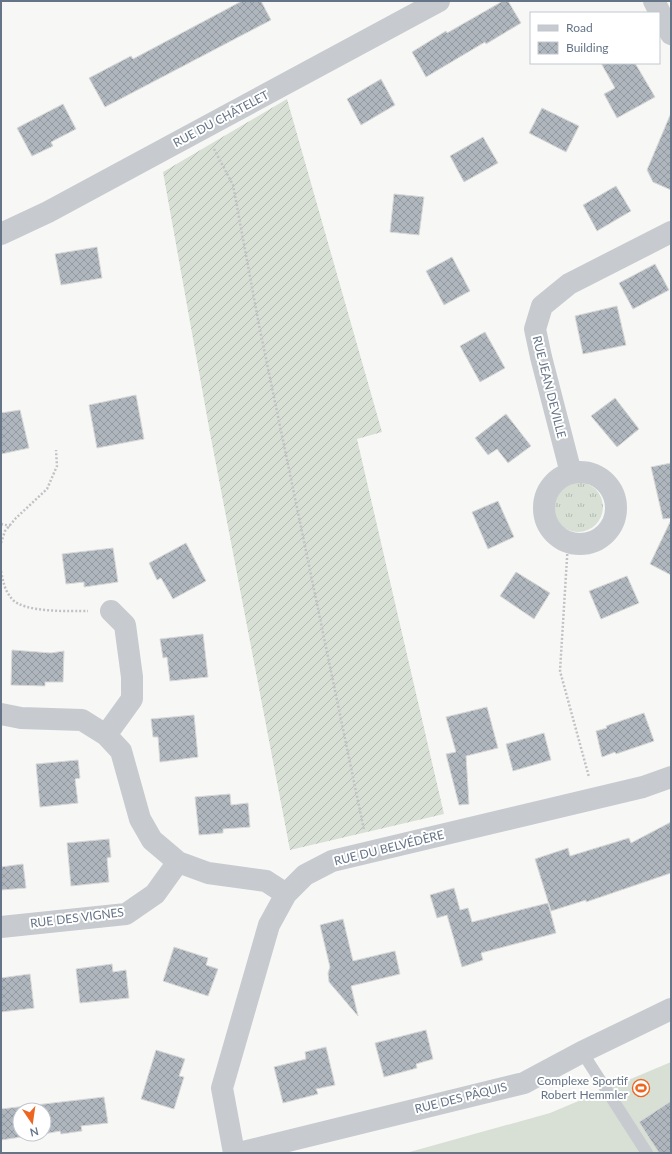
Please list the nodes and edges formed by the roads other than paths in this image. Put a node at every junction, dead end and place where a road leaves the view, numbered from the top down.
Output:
1 (439, 1) edge
2 (654, 1) edge
3 (660, 12) edge
4 (660, 13) edge
5 (671, 34) edge
6 (671, 232) edge
7 (1, 234) edge
8 (571, 473) junction
9 (111, 611) road end
10 (1, 714) edge
11 (106, 735) junction
12 (671, 777) edge
13 (178, 862) junction
14 (286, 894) junction
15 (1, 927) edge
16 (671, 1009) edge
17 (582, 1052) junction
18 (234, 1153) edge
19 (239, 1153) edge
20 (647, 1153) edge

1 - 7 street, RUE DU CHÂTELET
2 - 3 street
4 - 5 street
6 - 8 street, RUE JEAN DEVILLE
8 - 8 street
9 - 11 street
10 - 11 street
11 - 13 street
12 - 14 street, RUE DU BELVÉDÈRE
13 - 14 street
13 - 15 street, RUE DES VIGNES
14 - 18 street, RUE DU BELVÉDÈRE
16 - 17 street, RUE DES PÂQUIS
17 - 19 street, RUE DES PÂQUIS
17 - 20 lane

